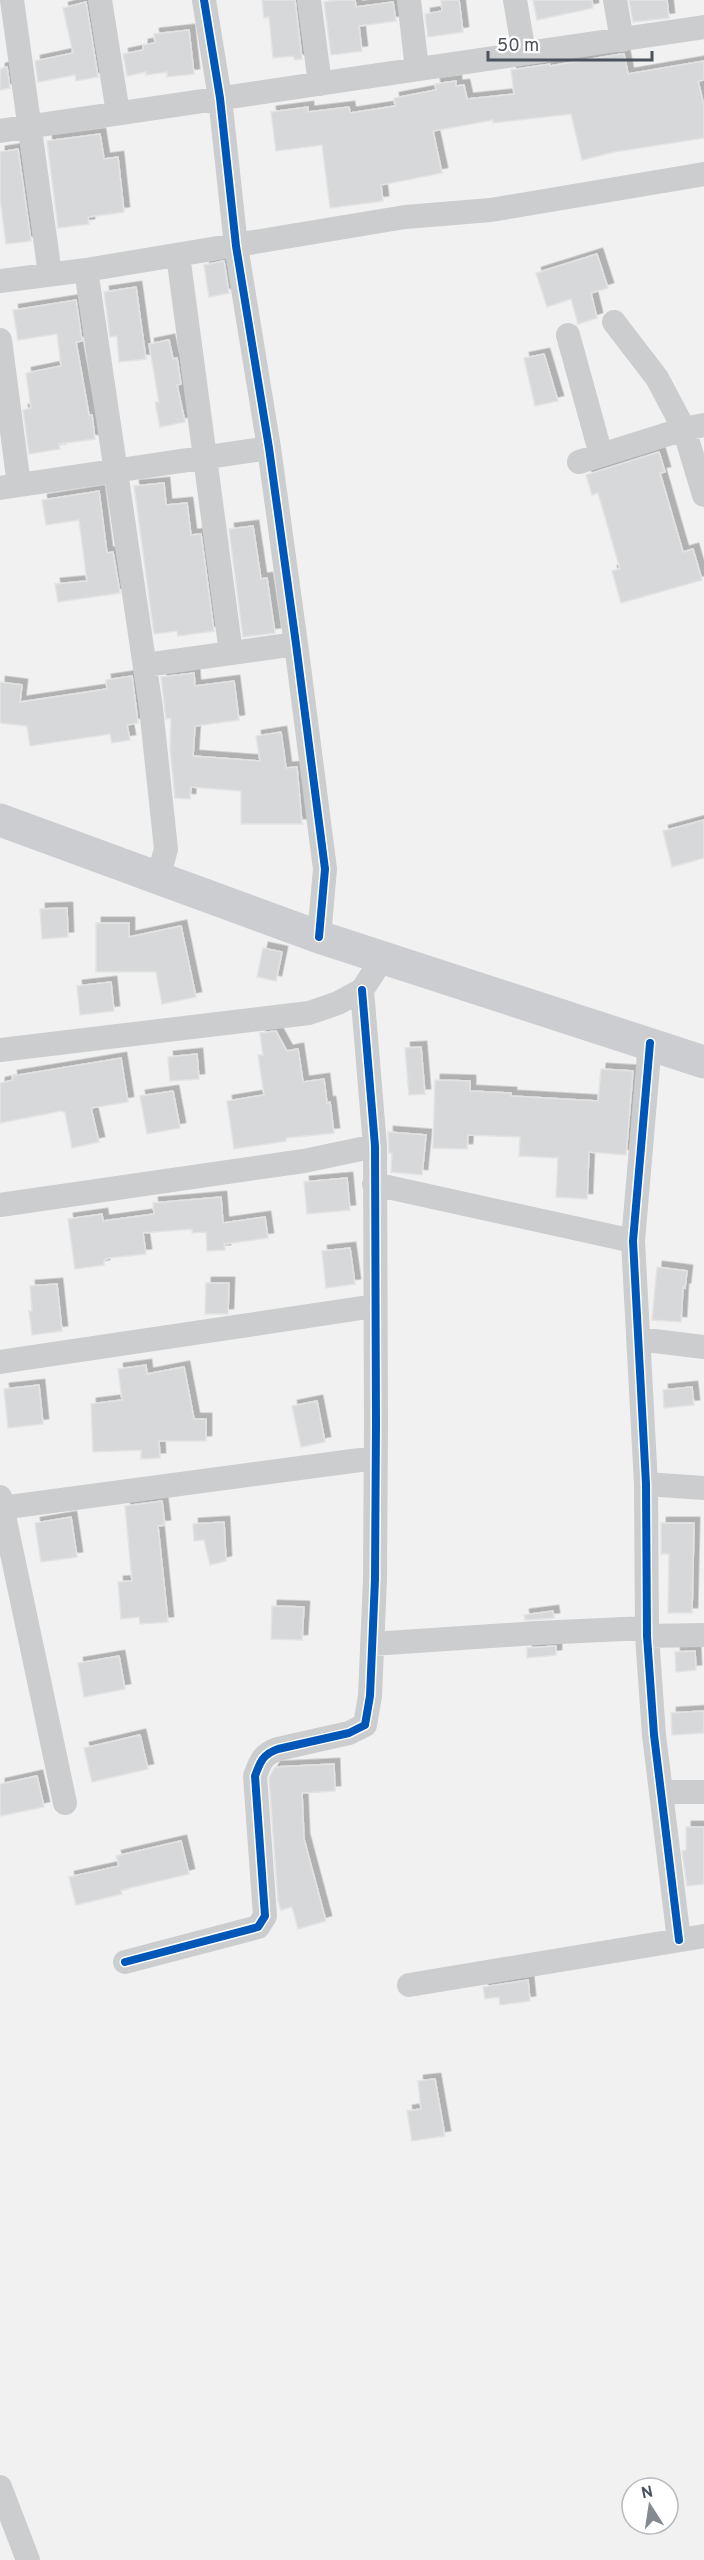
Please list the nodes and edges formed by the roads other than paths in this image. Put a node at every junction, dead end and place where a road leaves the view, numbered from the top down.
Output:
1 (12, 0) edge
2 (100, 0) edge
3 (204, 0) edge
4 (309, 0) edge
5 (409, 0) edge
6 (515, 0) edge
7 (615, 0) edge
8 (704, 27) edge
9 (622, 40) junction
10 (524, 53) junction
11 (417, 69) junction
12 (320, 84) junction
13 (220, 98) junction
14 (118, 113) junction
15 (29, 126) junction
16 (0, 131) edge
17 (704, 174) edge
18 (236, 246) junction
19 (178, 255) junction
20 (86, 270) junction
21 (50, 274) junction
22 (0, 281) edge
23 (614, 322) dead end
24 (568, 335) dead end
25 (0, 340) edge
26 (694, 427) edge
27 (269, 448) junction
28 (205, 458) junction
29 (118, 471) junction
30 (10, 486) edge
31 (704, 495) edge
32 (296, 644) junction
33 (231, 653) junction
34 (145, 666) junction
35 (0, 820) edge
36 (159, 878) junction
37 (319, 937) junction
38 (383, 958) junction
39 (362, 990) junction
40 (650, 1043) junction
41 (0, 1050) edge
42 (704, 1062) edge
43 (375, 1146) junction
44 (374, 1184) junction
45 (0, 1205) edge
46 (633, 1242) junction
47 (375, 1306) junction
48 (638, 1339) junction
49 (704, 1347) edge
50 (0, 1362) edge
51 (375, 1458) junction
52 (646, 1484) junction
53 (704, 1488) edge
54 (1, 1504) edge
55 (647, 1632) junction
56 (704, 1635) edge
57 (372, 1644) junction
58 (661, 1792) junction
59 (704, 1792) edge
60 (65, 1803) dead end
61 (704, 1936) edge
62 (678, 1940) junction
63 (125, 1962) dead end
64 (409, 1985) dead end
65 (0, 2487) edge
66 (28, 2560) edge

1 - 15 street
2 - 14 street
3 - 13 street
4 - 12 street
5 - 11 street
6 - 10 street
7 - 9 street
8 - 9 street
9 - 10 street
10 - 11 street
11 - 12 street
12 - 13 street
13 - 14 street
13 - 18 street
14 - 15 street
15 - 16 street
15 - 21 street
17 - 18 street
18 - 19 street
18 - 27 street
19 - 20 street
19 - 28 street
20 - 21 street
20 - 29 street
21 - 22 street
23 - 26 street
24 - 26 street
25 - 30 street
26 - 31 street
27 - 28 street
27 - 32 street
28 - 29 street
28 - 33 street
29 - 30 street
29 - 34 street
32 - 33 street
32 - 37 street
33 - 34 street
34 - 36 street
35 - 36 street
36 - 37 street
37 - 38 street
38 - 39 street
38 - 40 street
39 - 41 street
39 - 43 street
40 - 42 street
40 - 46 street
43 - 44 street
43 - 45 street
44 - 46 street
44 - 47 street
46 - 48 street
47 - 50 street
47 - 51 street
48 - 49 street
48 - 52 street
51 - 54 street
51 - 57 street
52 - 53 street
52 - 55 street
54 - 60 street
55 - 56 street
55 - 57 street
55 - 58 street
57 - 63 street
58 - 59 street
58 - 62 street
61 - 62 street
62 - 64 street
65 - 66 street

